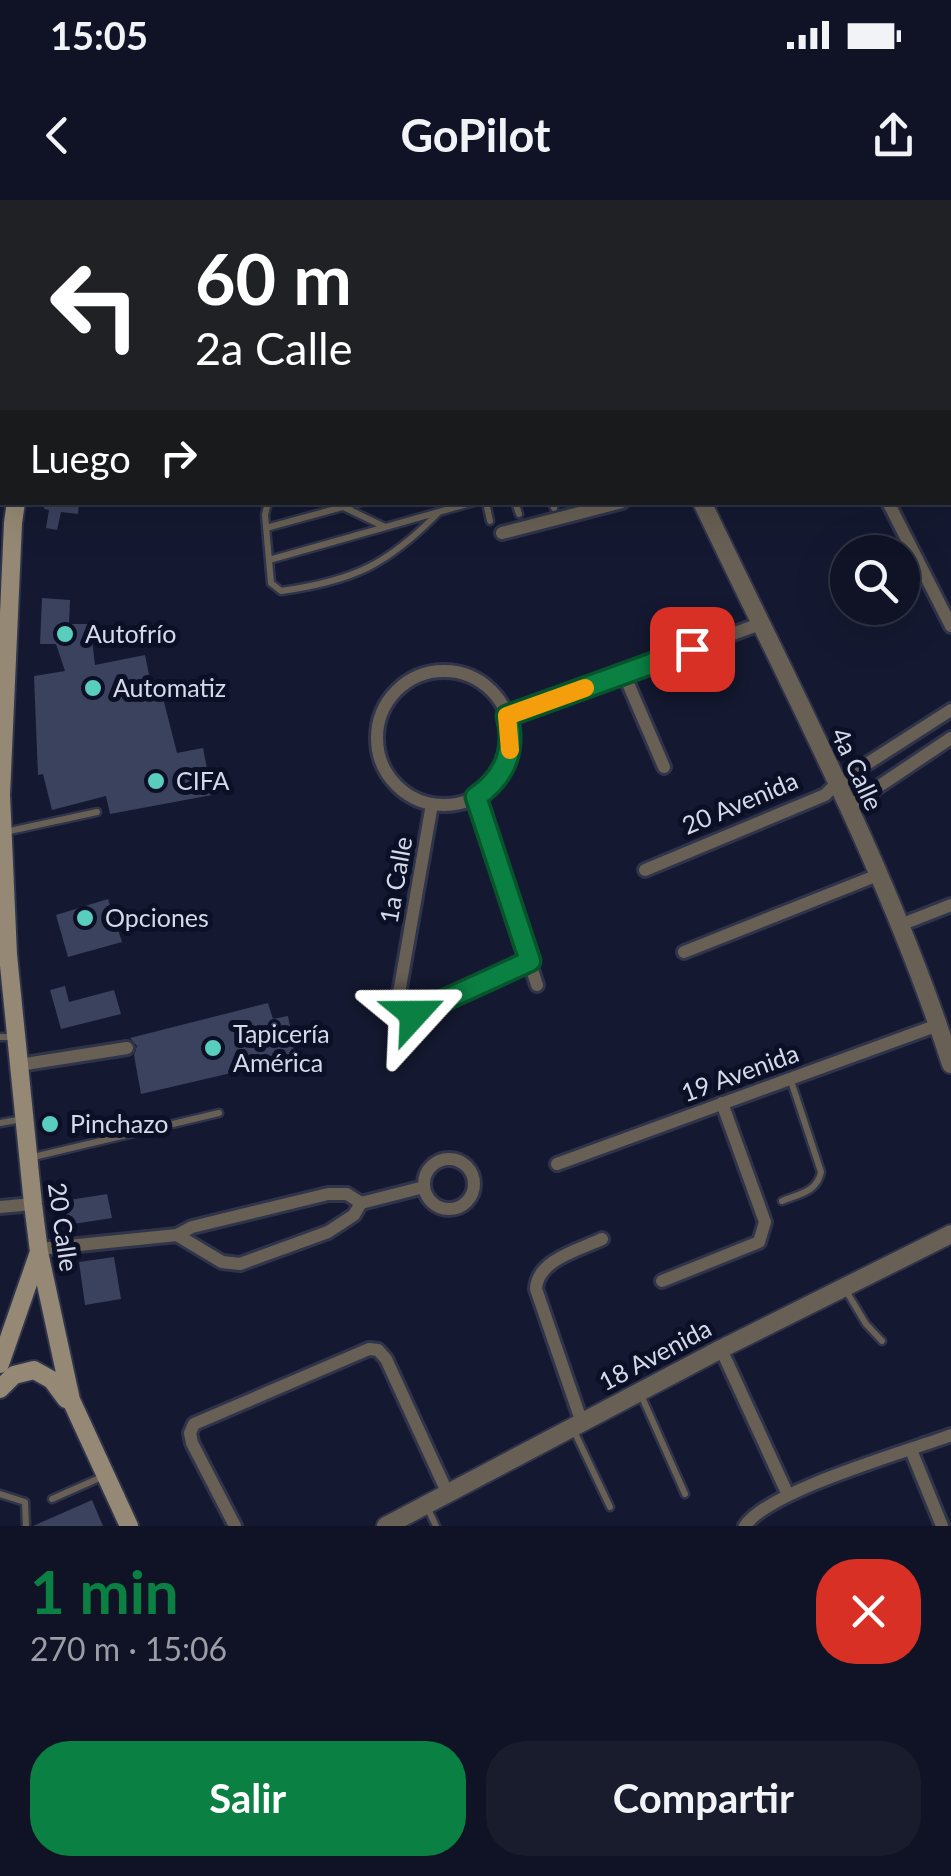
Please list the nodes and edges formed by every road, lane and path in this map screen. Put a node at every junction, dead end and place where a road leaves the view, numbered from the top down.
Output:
1 (268, 505) edge
2 (338, 505) edge
3 (352, 505) edge
4 (463, 505) edge
5 (487, 505) edge
6 (516, 505) edge
7 (610, 505) edge
8 (703, 505) edge
9 (890, 505) edge
10 (343, 508) junction
11 (438, 512) junction
12 (519, 514) dead end
13 (6, 521) edge
14 (490, 521) dead end
15 (385, 527) junction
16 (266, 528) junction
17 (502, 533) dead end
18 (269, 560) junction
19 (760, 624) junction
20 (951, 626) edge
21 (624, 674) junction
22 (951, 710) edge
23 (507, 716) junction
24 (951, 738) edge
25 (664, 767) dead end
26 (837, 783) junction
27 (1, 795) edge
28 (476, 797) junction
29 (432, 804) junction
30 (848, 807) junction
31 (97, 812) dead end
32 (3, 832) junction
33 (645, 870) dead end
34 (878, 875) junction
35 (951, 904) edge
36 (900, 925) junction
37 (684, 952) dead end
38 (4, 955) edge
39 (530, 961) junction
40 (537, 985) dead end
41 (938, 1025) junction
42 (8, 1037) edge
43 (127, 1048) dead end
44 (951, 1064) edge
45 (19, 1065) junction
46 (791, 1080) junction
47 (722, 1103) junction
48 (219, 1113) dead end
49 (24, 1119) junction
50 (0, 1122) edge
51 (28, 1158) junction
52 (557, 1164) dead end
53 (424, 1187) dead end
54 (782, 1201) dead end
55 (33, 1204) junction
56 (361, 1204) junction
57 (0, 1207) edge
58 (951, 1234) edge
59 (177, 1235) junction
60 (602, 1239) dead end
61 (39, 1250) junction
62 (662, 1282) dead end
63 (844, 1287) junction
64 (882, 1341) dead end
65 (721, 1349) junction
66 (0, 1364) edge
67 (0, 1389) edge
68 (640, 1392) junction
69 (75, 1412) junction
70 (577, 1425) junction
71 (951, 1435) edge
72 (911, 1450) junction
73 (105, 1476) junction
74 (0, 1494) edge
75 (448, 1494) junction
76 (686, 1494) dead end
77 (788, 1495) junction
78 (52, 1499) dead end
79 (426, 1505) junction
80 (610, 1507) dead end
81 (747, 1523) edge
82 (26, 1526) edge
83 (129, 1526) edge
84 (234, 1526) edge
85 (386, 1526) edge
86 (436, 1526) edge
87 (942, 1526) edge

1 - 16 lane
2 - 10 lane
3 - 10 lane
4 - 11 lane
5 - 14 lane
6 - 12 lane
7 - 17 street
8 - 19 street, 4a Calle
9 - 20 street
10 - 15 lane
10 - 16 lane
11 - 15 lane
11 - 18 lane
13 - 27 main road, 20 Calle
15 - 18 lane
16 - 18 lane
19 - 21 street
19 - 26 street, 4a Calle
21 - 23 street
21 - 25 street
22 - 26 street, 20 Avenida
23 - 28 street
23 - 29 street
24 - 30 street
26 - 30 street, 4a Calle
26 - 33 street, 20 Avenida
27 - 32 main road, 20 Calle
28 - 29 street
28 - 39 street
29 - 39 street, 1a Calle
30 - 34 street, 4a Calle
31 - 32 lane
32 - 38 main road, 20 Calle
34 - 36 street, 4a Calle
34 - 37 street
35 - 36 street
36 - 41 street, 4a Calle
38 - 42 main road, 20 Calle
39 - 40 street
41 - 44 street, 4a Calle
41 - 46 street, 19 Avenida
42 - 45 main road, 20 Calle
43 - 45 street
45 - 49 main road, 20 Calle
46 - 47 street, 19 Avenida
46 - 54 lane
47 - 52 street, 19 Avenida
47 - 62 street
48 - 51 lane
49 - 50 lane
49 - 51 main road, 20 Calle
51 - 55 main road, 20 Calle
53 - 56 street
55 - 57 street
55 - 61 main road, 20 Calle
56 - 59 street
56 - 59 street
58 - 63 street, 18 Avenida
59 - 61 street
60 - 70 street
61 - 66 main road
61 - 69 main road, 20 Calle
63 - 64 lane
63 - 65 street, 18 Avenida
65 - 68 street, 18 Avenida
65 - 77 street
67 - 69 main road
68 - 70 street, 18 Avenida
68 - 76 lane
69 - 73 main road, 20 Calle
70 - 75 street, 18 Avenida
70 - 80 lane
71 - 72 street
72 - 77 street
72 - 87 street
73 - 78 lane
73 - 83 main road, 20 Calle
74 - 82 lane
75 - 79 street, 18 Avenida
75 - 84 street
77 - 81 street
79 - 85 street, 18 Avenida
79 - 86 lane

